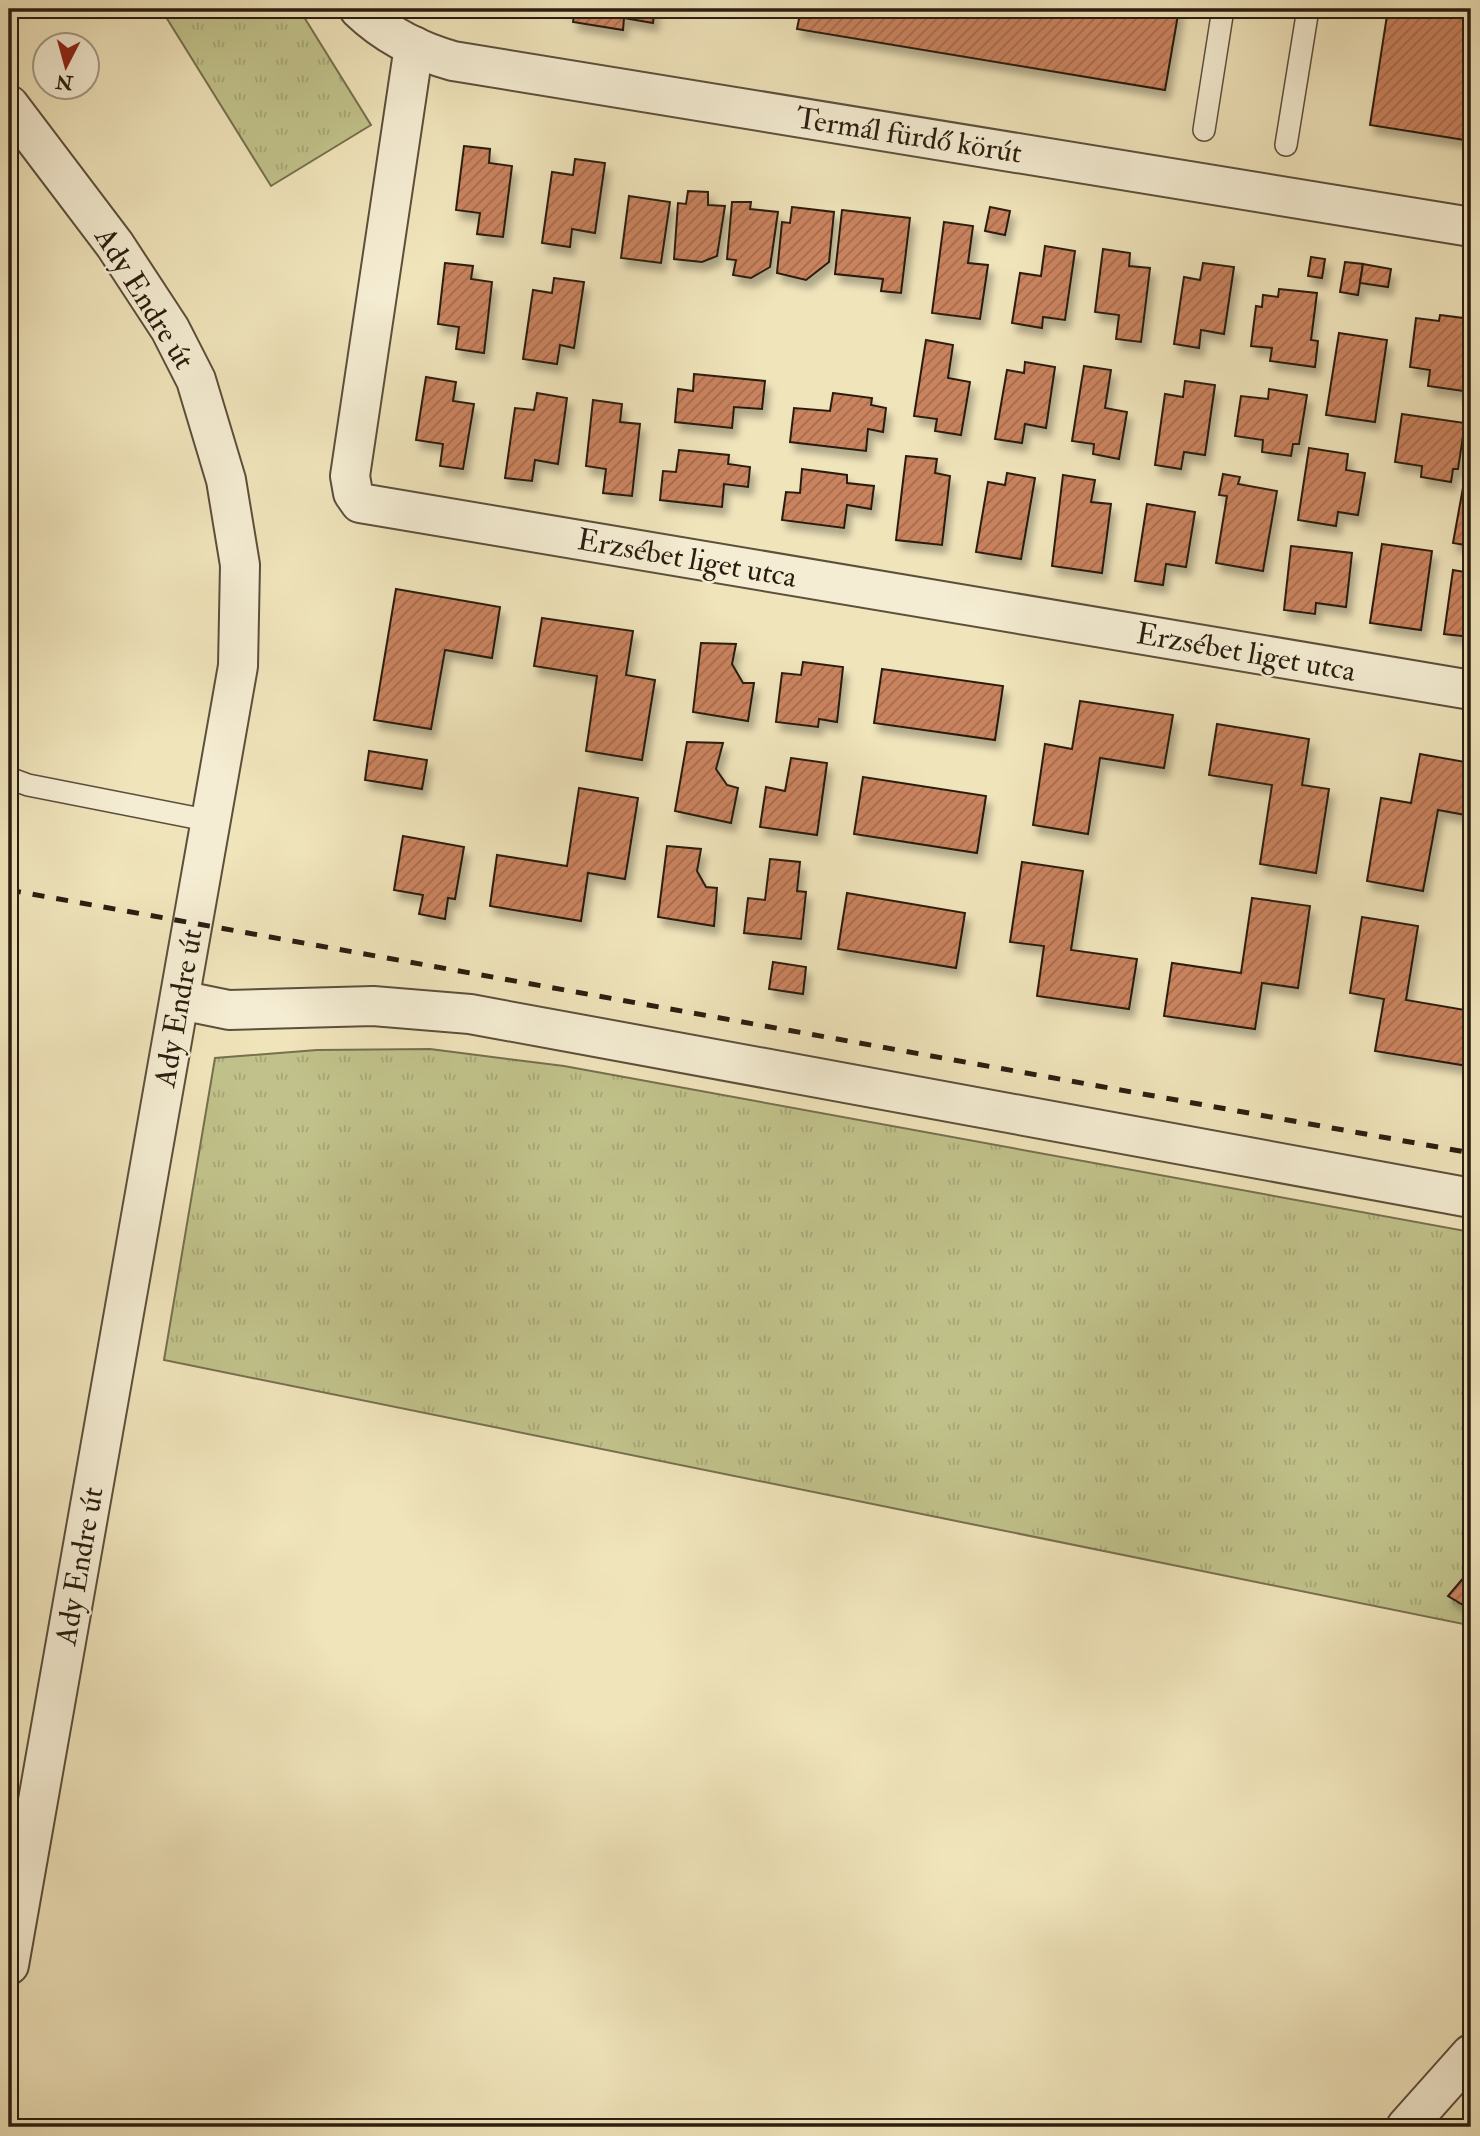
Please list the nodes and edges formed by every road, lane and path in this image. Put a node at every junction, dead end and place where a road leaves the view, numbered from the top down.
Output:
1 (359, 9) edge
2 (1223, 9) edge
3 (1308, 9) edge
4 (414, 46) junction
5 (9, 106) edge
6 (1203, 130) dead end
7 (1286, 145) dead end
8 (1471, 227) edge
9 (1471, 690) edge
10 (9, 778) edge
11 (211, 821) junction
12 (180, 1000) junction
13 (1471, 1198) edge
14 (9, 1965) edge
15 (1471, 2054) edge
16 (1406, 2127) edge

1 - 4 street, Termál fürdő körút
2 - 6 lane
3 - 7 lane
4 - 8 street, Termál fürdő körút
4 - 9 street, Erzsébet liget utca
5 - 11 street, Ady Endre út
10 - 11 lane
11 - 12 street, Ady Endre út
12 - 13 street
12 - 14 street, Ady Endre út
15 - 16 street

